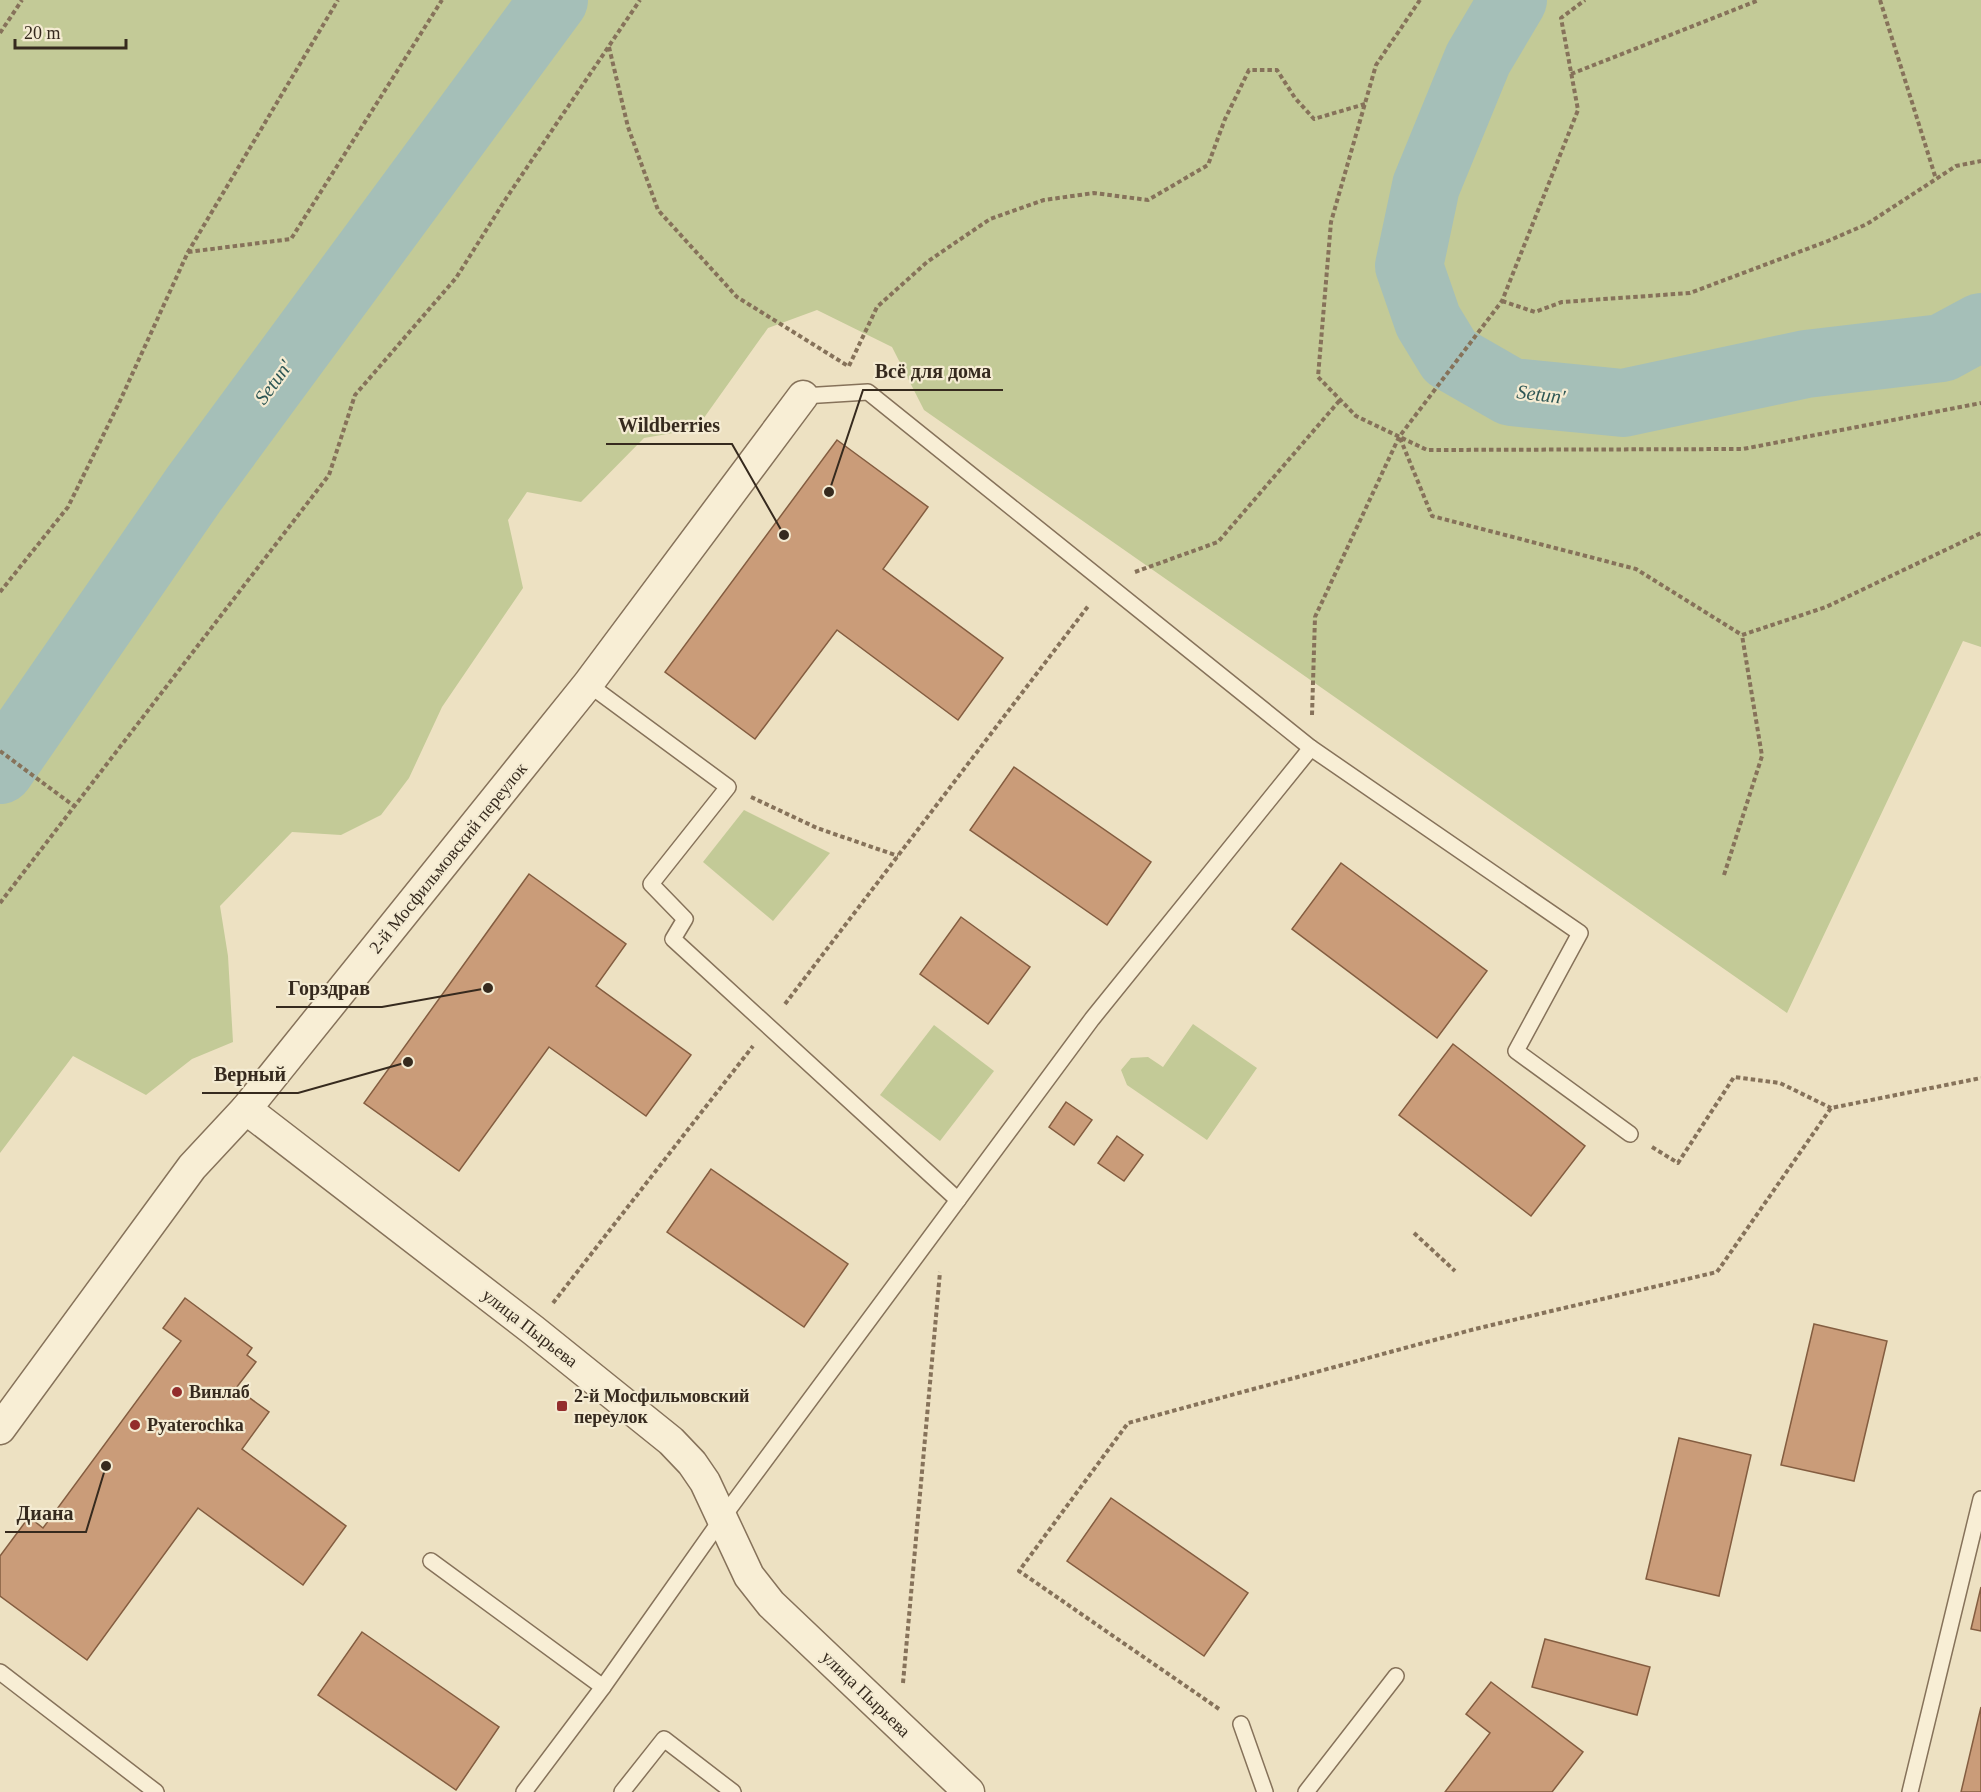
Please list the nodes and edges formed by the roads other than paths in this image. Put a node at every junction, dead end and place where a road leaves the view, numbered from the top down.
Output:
1 (803, 396) joint
2 (588, 684) junction
3 (1311, 748) junction
4 (246, 1109) junction
5 (1630, 1134) road end
6 (958, 1200) junction
7 (0, 1429) edge
8 (1981, 1499) edge
9 (723, 1517) junction
10 (431, 1561) dead end
11 (0, 1672) edge
12 (1396, 1676) dead end
13 (603, 1687) junction
14 (1241, 1724) road end
15 (156, 1792) edge
16 (524, 1792) edge
17 (622, 1792) edge
18 (733, 1792) edge
19 (969, 1792) edge
20 (1266, 1792) edge
21 (1306, 1792) edge
22 (1910, 1792) edge

1 - 2 street, 2-й Мосфильмовский переулок
1 - 3 lane
2 - 4 street, 2-й Мосфильмовский переулок
2 - 6 lane
3 - 5 lane
3 - 6 lane
4 - 7 street, 2-й Мосфильмовский переулок
4 - 9 street, улица Пырьева
6 - 9 lane
8 - 22 lane
9 - 13 lane
9 - 19 street, улица Пырьева
10 - 13 lane
11 - 15 lane
12 - 21 lane
13 - 16 lane
14 - 20 lane
17 - 18 lane

